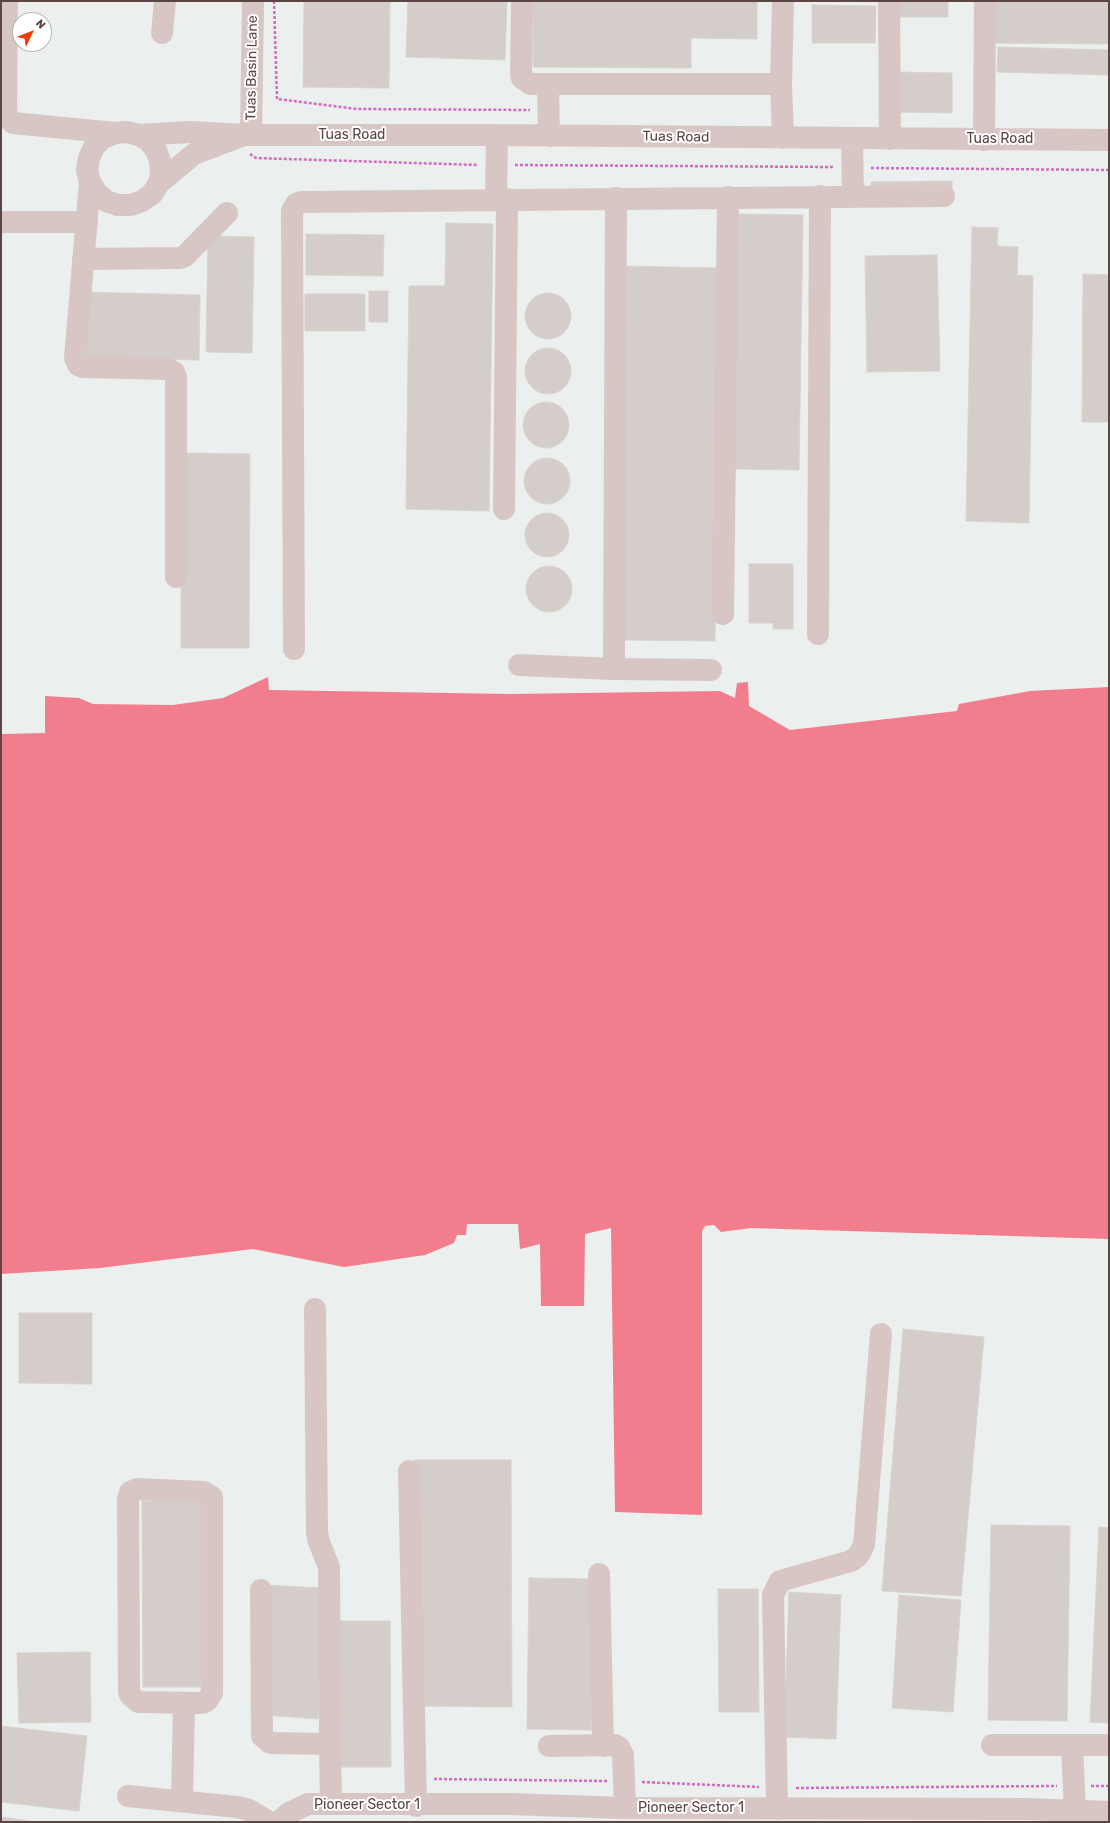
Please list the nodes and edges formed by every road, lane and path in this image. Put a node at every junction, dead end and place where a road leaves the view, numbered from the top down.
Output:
1 (7, 1) edge
2 (165, 1) edge
3 (253, 1) edge
4 (274, 1) edge
5 (522, 1) edge
6 (783, 1) edge
7 (889, 1) edge
8 (985, 1) edge
9 (162, 33) dead end
10 (548, 84) junction
11 (781, 84) junction
12 (4, 110) edge
13 (549, 110) junction
14 (115, 133) junction
15 (139, 135) junction
16 (497, 135) junction
17 (244, 136) junction
18 (549, 136) junction
19 (783, 138) junction
20 (852, 139) junction
21 (890, 139) junction
22 (984, 140) junction
23 (1109, 140) edge
24 (497, 165) junction
25 (853, 167) junction
26 (1109, 170) edge
27 (90, 182) junction
28 (159, 183) junction
29 (820, 196) junction
30 (853, 196) junction
31 (944, 196) dead end
32 (728, 197) junction
33 (616, 198) junction
34 (502, 199) junction
35 (227, 213) dead end
36 (1, 222) edge
37 (86, 222) junction
38 (83, 259) junction
39 (504, 509) dead end
40 (176, 577) dead end
41 (723, 614) dead end
42 (818, 634) dead end
43 (294, 649) dead end
44 (519, 665) dead end
45 (614, 669) junction
46 (711, 670) dead end
47 (315, 1309) dead end
48 (881, 1334) dead end
49 (409, 1471) dead end
50 (599, 1574) dead end
51 (262, 1590) dead end
52 (184, 1703) junction
53 (330, 1744) junction
54 (992, 1745) dead end
55 (1072, 1745) junction
56 (1109, 1745) edge
57 (549, 1746) dead end
58 (603, 1746) junction
59 (128, 1796) dead end
60 (182, 1801) junction
61 (330, 1804) junction
62 (416, 1806) junction
63 (625, 1808) junction
64 (1109, 1812) edge
65 (789, 1814) edge
66 (851, 1816) edge
67 (1083, 1816) edge
68 (269, 1822) edge
69 (278, 1822) edge

1 - 12 street
2 - 9 street
3 - 17 street, Tuas Basin Lane
4 - 13 path
5 - 10 street
6 - 11 street
7 - 21 street
8 - 22 street
10 - 11 street
10 - 13 street
11 - 19 street
12 - 14 street, Tuas Road
13 - 18 street
14 - 15 street, Tuas Road
14 - 27 street
15 - 17 street, Tuas Road
15 - 28 street
16 - 17 street, Tuas Road
16 - 18 street, Tuas Road
16 - 24 street
17 - 24 path
17 - 28 street, Tuas Road
18 - 19 street, Tuas Road
19 - 20 street, Tuas Road
20 - 21 street, Tuas Road
20 - 25 street
21 - 22 street, Tuas Road
22 - 23 street, Tuas Road
24 - 25 path
24 - 34 street
25 - 26 path
25 - 30 street
27 - 28 street, Tuas Road
27 - 37 street
29 - 30 street
29 - 32 street
29 - 42 street
30 - 31 street
32 - 33 street
32 - 41 street
33 - 34 street
33 - 45 street
34 - 39 street
34 - 43 street
35 - 38 street
36 - 37 street
37 - 38 street
38 - 40 street
44 - 45 street
45 - 46 street
47 - 53 street
48 - 65 street
49 - 62 street
50 - 58 street
51 - 53 street
52 - 52 street
52 - 60 street
53 - 61 street
54 - 55 street
55 - 56 street
55 - 67 street
57 - 58 street
58 - 63 street
59 - 60 street
60 - 68 street
61 - 62 street, Pioneer Sector 1
61 - 69 street, Pioneer Sector 1
62 - 63 street, Pioneer Sector 1
63 - 65 street, Pioneer Sector 1
64 - 67 street, Pioneer Sector 1
65 - 66 street, Pioneer Sector 1
66 - 67 street, Pioneer Sector 1

